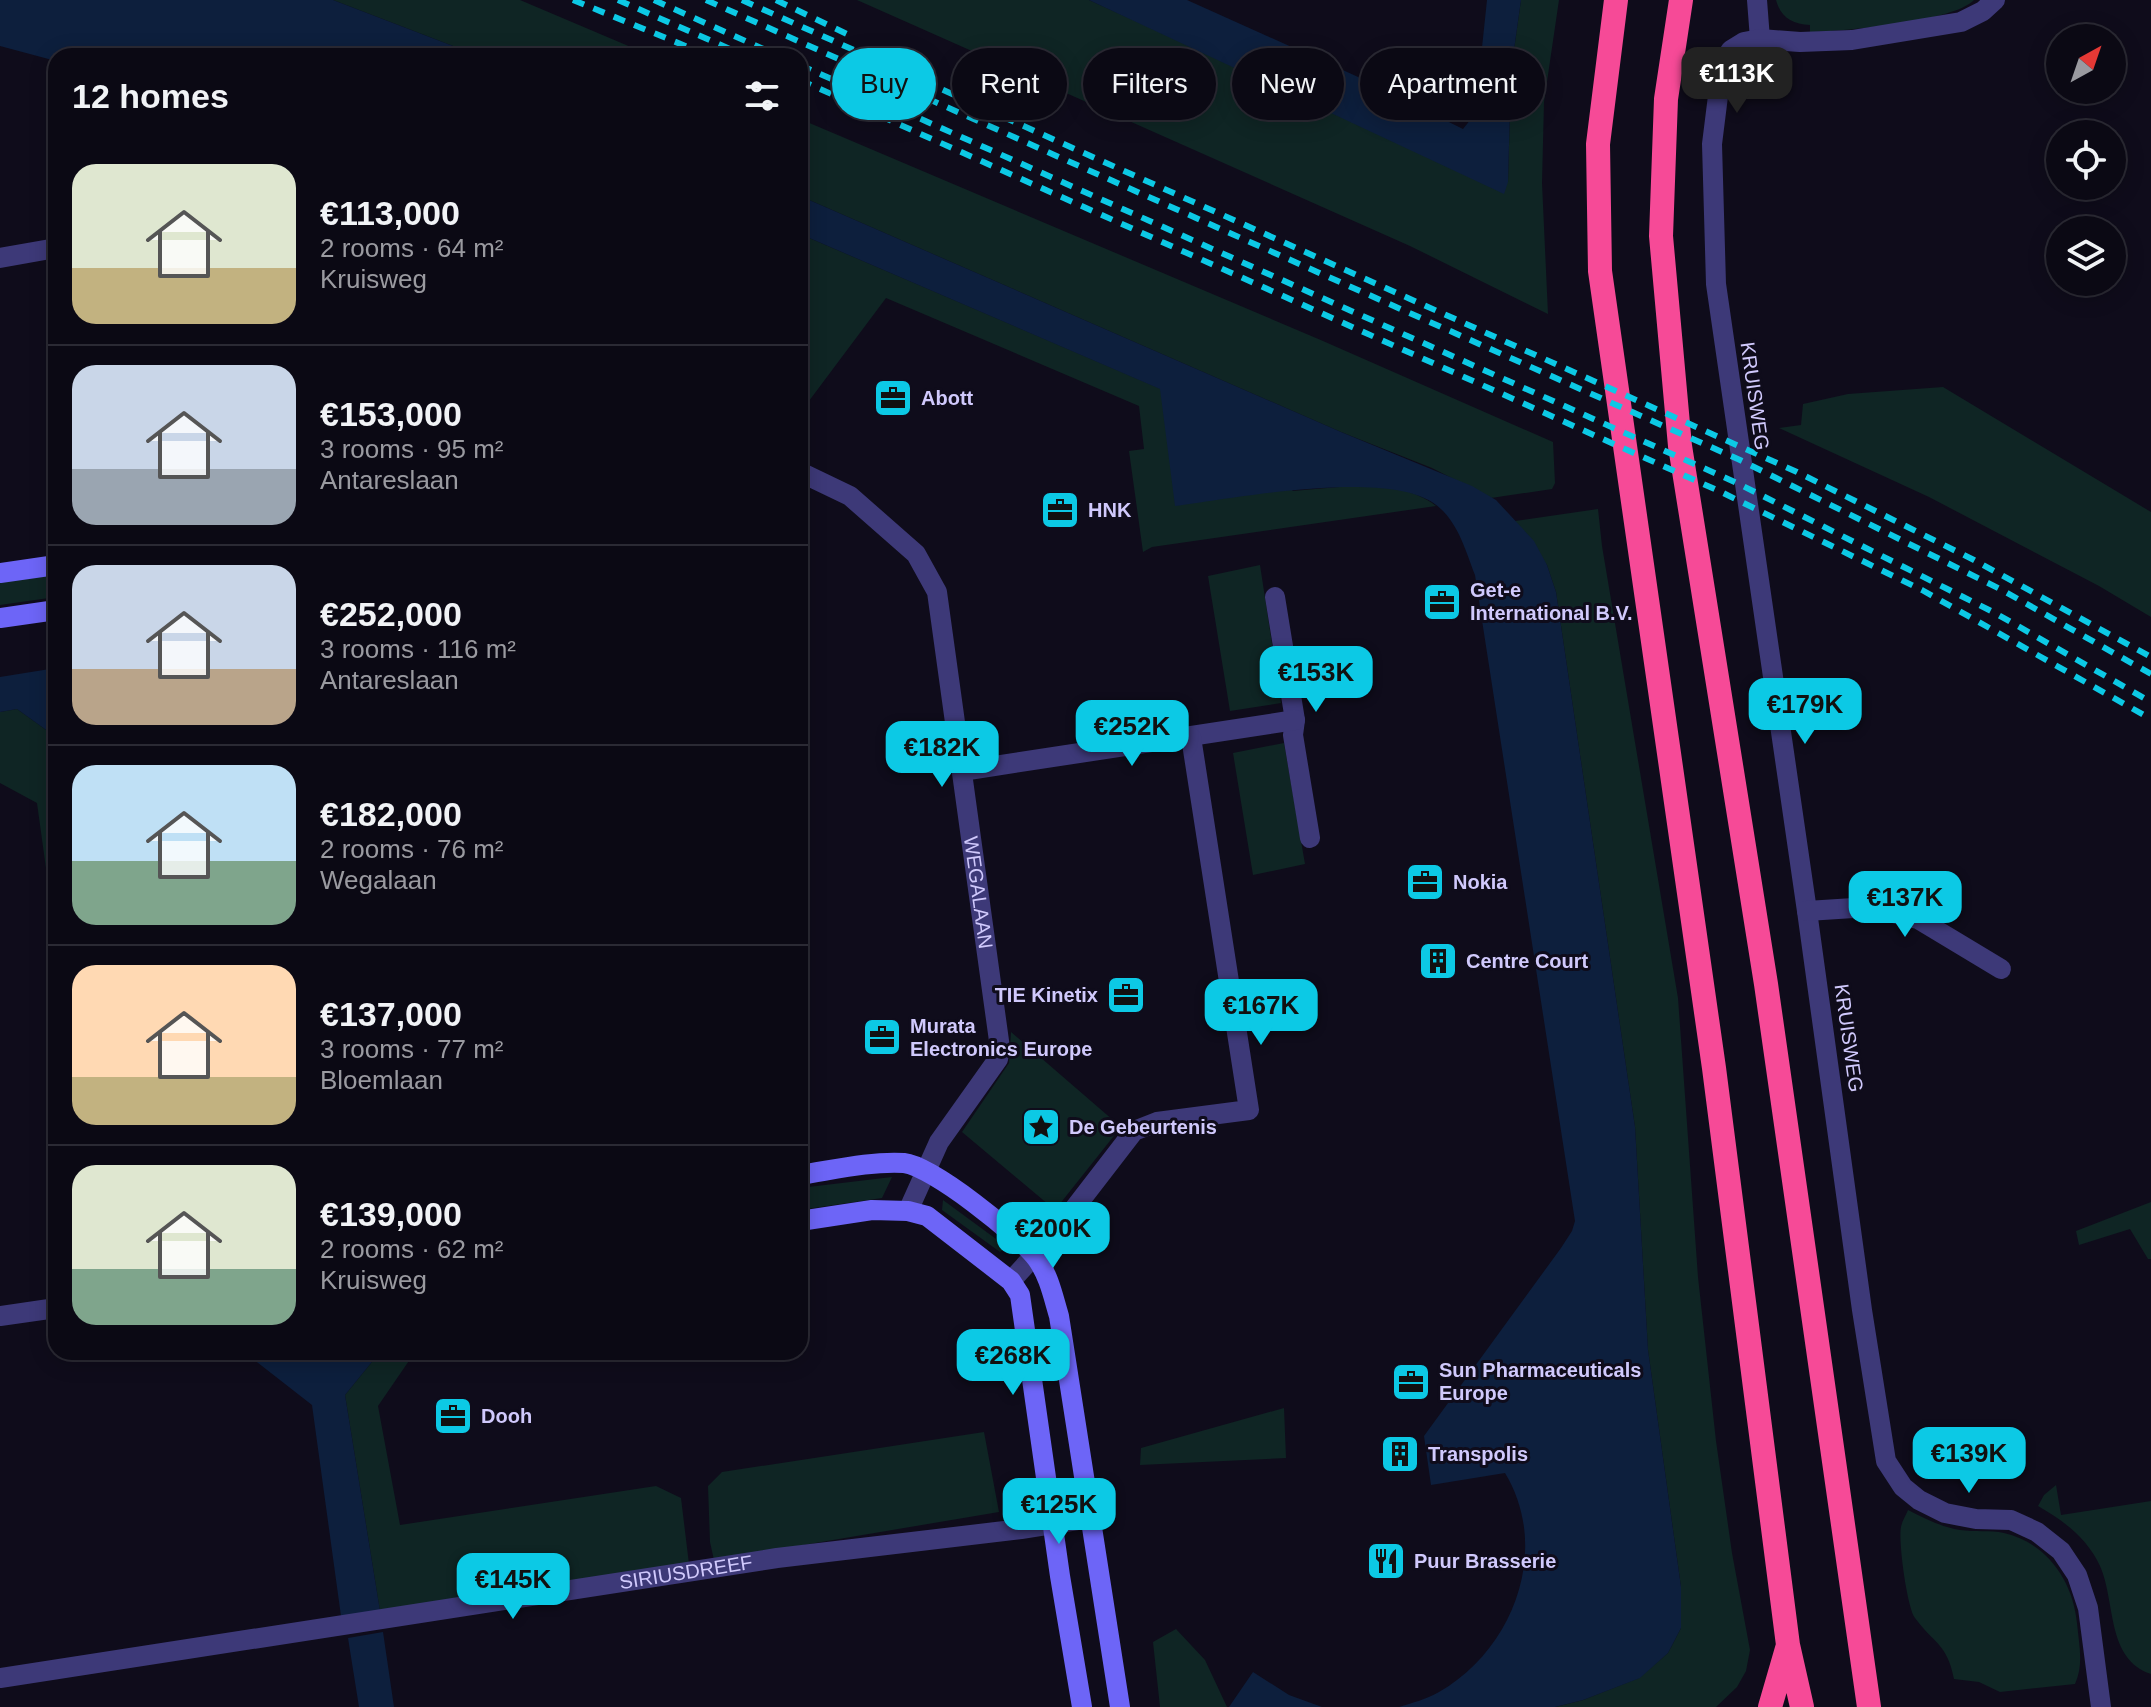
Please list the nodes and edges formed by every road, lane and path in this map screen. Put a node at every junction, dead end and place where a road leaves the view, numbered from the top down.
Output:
1 (1616, 0) edge
2 (1681, 0) edge
3 (1757, 0) edge
4 (1995, 0) edge
5 (1760, 39) junction
6 (48, 249) edge
7 (0, 258) edge
8 (808, 476) edge
9 (48, 566) edge
10 (0, 573) edge
11 (1275, 597) dead end
12 (48, 611) edge
13 (0, 618) edge
14 (1295, 720) junction
15 (1191, 737) junction
16 (962, 771) junction
17 (1310, 838) dead end
18 (1807, 911) junction
19 (2001, 969) dead end
20 (925, 1169) junction
21 (808, 1174) edge
22 (908, 1211) junction
23 (808, 1220) edge
24 (1035, 1257) junction
25 (1011, 1281) junction
26 (48, 1309) edge
27 (0, 1316) edge
28 (1090, 1518) junction
29 (1052, 1524) junction
30 (1788, 1645) junction
31 (0, 1678) edge
32 (1082, 1707) edge
33 (1120, 1707) edge
34 (1770, 1707) edge
35 (1802, 1707) edge
36 (1869, 1707) edge
37 (2101, 1707) edge

1 - 30 highway
2 - 36 highway
3 - 5 street
4 - 5 street
5 - 18 street, KRUISWEG
6 - 7 street
8 - 16 street, WEGALAAN
9 - 10 street
11 - 14 street
12 - 13 street
14 - 15 street
14 - 17 street
15 - 16 street
15 - 24 street
16 - 20 street, WEGALAAN
18 - 19 street
18 - 37 street, KRUISWEG
20 - 21 street
20 - 22 street, WEGALAAN
20 - 24 street
22 - 23 street
22 - 25 street
24 - 25 street
24 - 28 street
25 - 29 street
26 - 27 street
28 - 29 street, SIRIUSDREEF
28 - 33 street
29 - 31 street, SIRIUSDREEF
29 - 32 street
30 - 34 highway
30 - 35 highway

